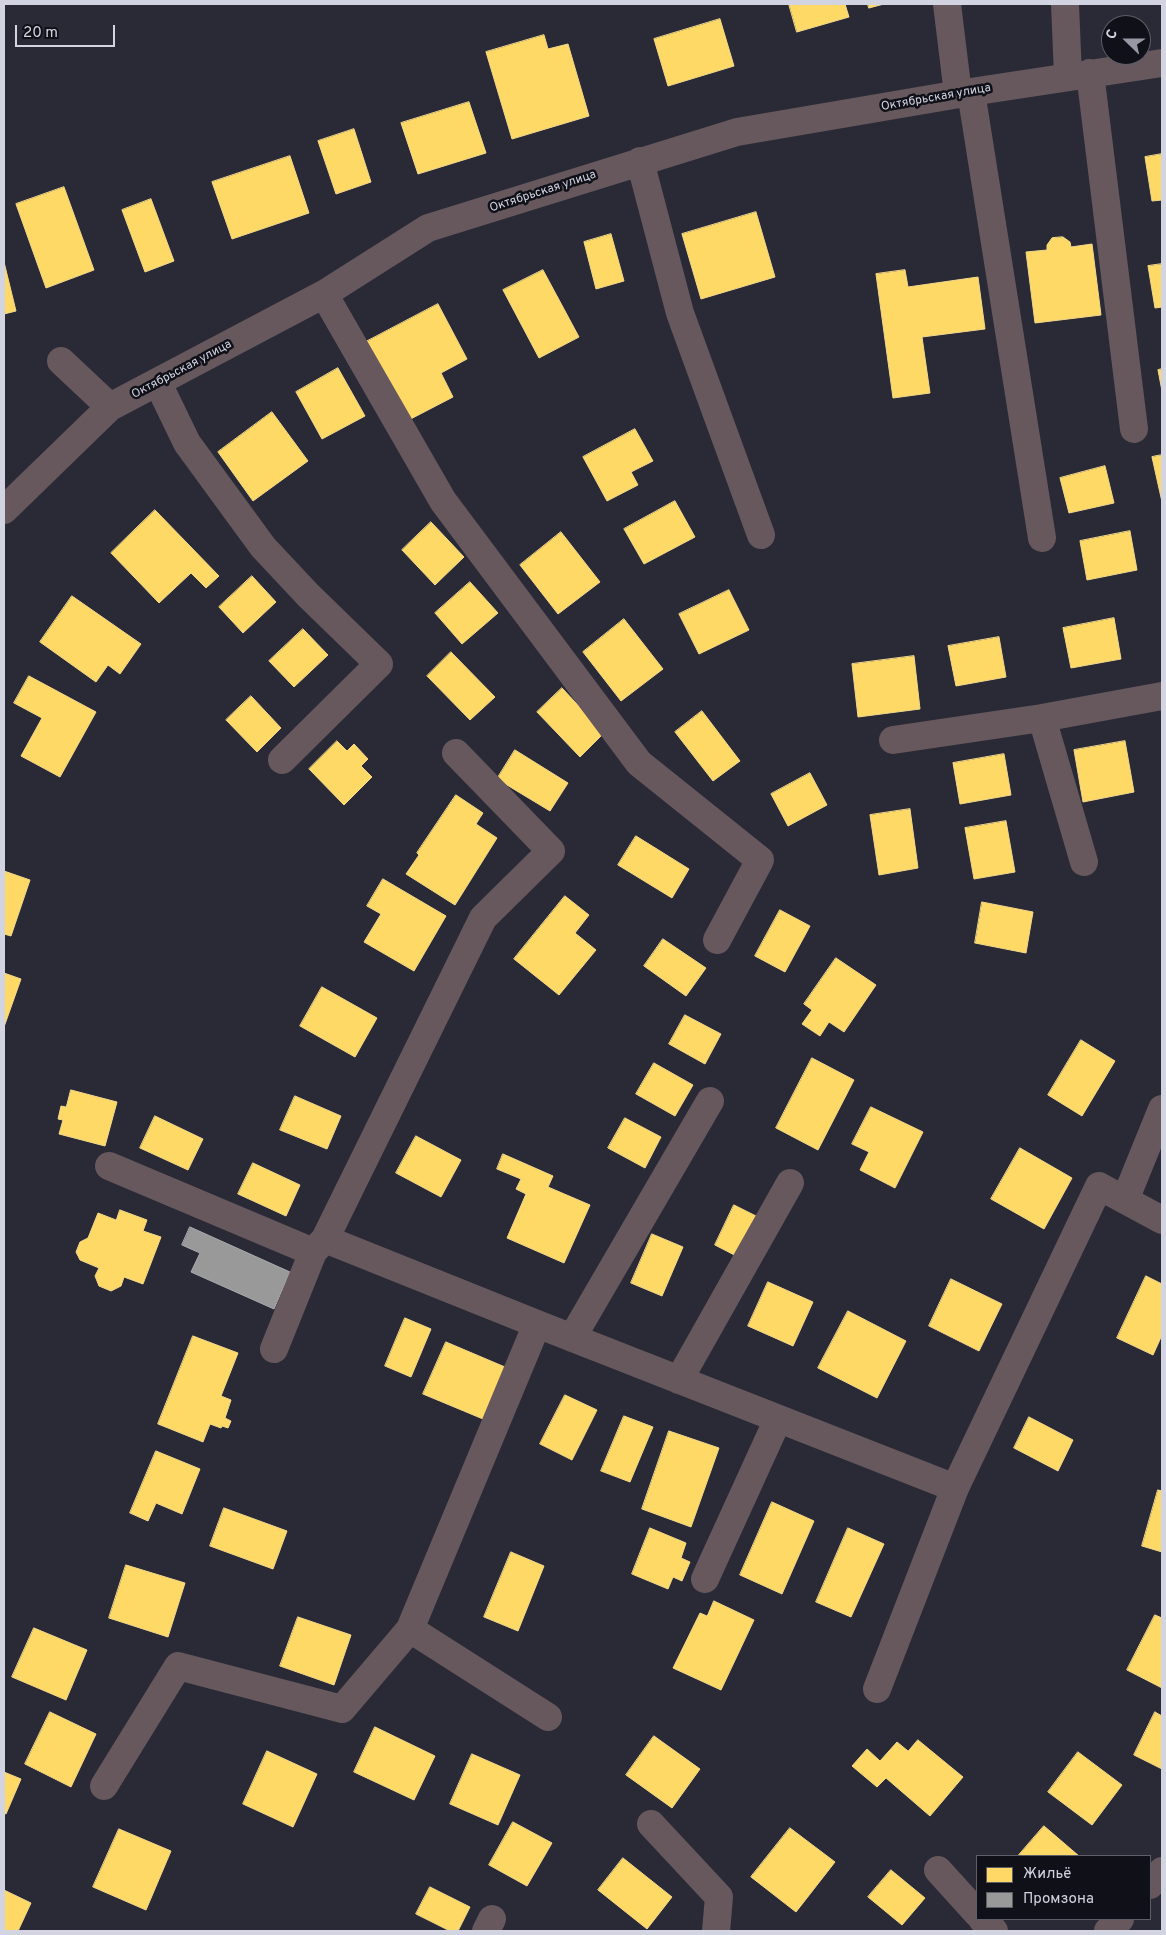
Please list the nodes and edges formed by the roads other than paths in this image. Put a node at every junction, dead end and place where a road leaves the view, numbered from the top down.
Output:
1 (946, 4) edge
2 (1065, 4) edge
3 (1162, 64) edge
4 (1079, 75) junction
5 (964, 93) junction
6 (640, 161) junction
7 (324, 294) junction
8 (61, 361) dead end
9 (158, 383) junction
10 (110, 407) junction
11 (1134, 429) dead end
12 (4, 510) edge
13 (762, 535) dead end
14 (1042, 538) dead end
15 (1162, 696) edge
16 (1042, 718) junction
17 (893, 740) dead end
18 (456, 753) dead end
19 (282, 760) dead end
20 (1084, 862) dead end
21 (717, 940) dead end
22 (710, 1101) dead end
23 (1162, 1109) edge
24 (109, 1166) dead end
25 (790, 1183) dead end
26 (1125, 1200) junction
27 (1162, 1220) edge
28 (319, 1245) junction
29 (537, 1324) junction
30 (572, 1338) junction
31 (274, 1349) dead end
32 (679, 1380) junction
33 (778, 1419) junction
34 (955, 1488) junction
35 (705, 1579) dead end
36 (410, 1629) junction
37 (878, 1689) dead end
38 (548, 1717) dead end
39 (104, 1786) dead end
40 (651, 1824) dead end
41 (938, 1870) dead end
42 (1162, 1871) edge
43 (1151, 1884) edge
44 (976, 1912) edge
45 (983, 1920) edge
46 (1119, 1920) edge
47 (716, 1931) edge
48 (994, 1931) edge
49 (1108, 1931) edge

1 - 5 street
2 - 4 street
3 - 4 street, Октябрьская улица
4 - 5 street, Октябрьская улица
4 - 11 street
5 - 6 street, Октябрьская улица
5 - 14 street
6 - 7 street, Октябрьская улица
6 - 13 street
7 - 9 street, Октябрьская улица
7 - 21 street
8 - 10 street
9 - 10 street, Октябрьская улица
9 - 19 street
10 - 12 street, Октябрьская улица
15 - 16 street
16 - 17 street
16 - 20 street
18 - 28 street
22 - 30 street
23 - 26 street
24 - 28 street
25 - 32 street
26 - 27 street
26 - 34 street
28 - 29 street
28 - 31 street
29 - 30 street
29 - 36 street
30 - 32 street
32 - 33 street
33 - 34 street
33 - 35 street
34 - 37 street
36 - 38 street
36 - 39 street
40 - 47 street
41 - 44 street
42 - 43 street
45 - 48 street
46 - 49 street

